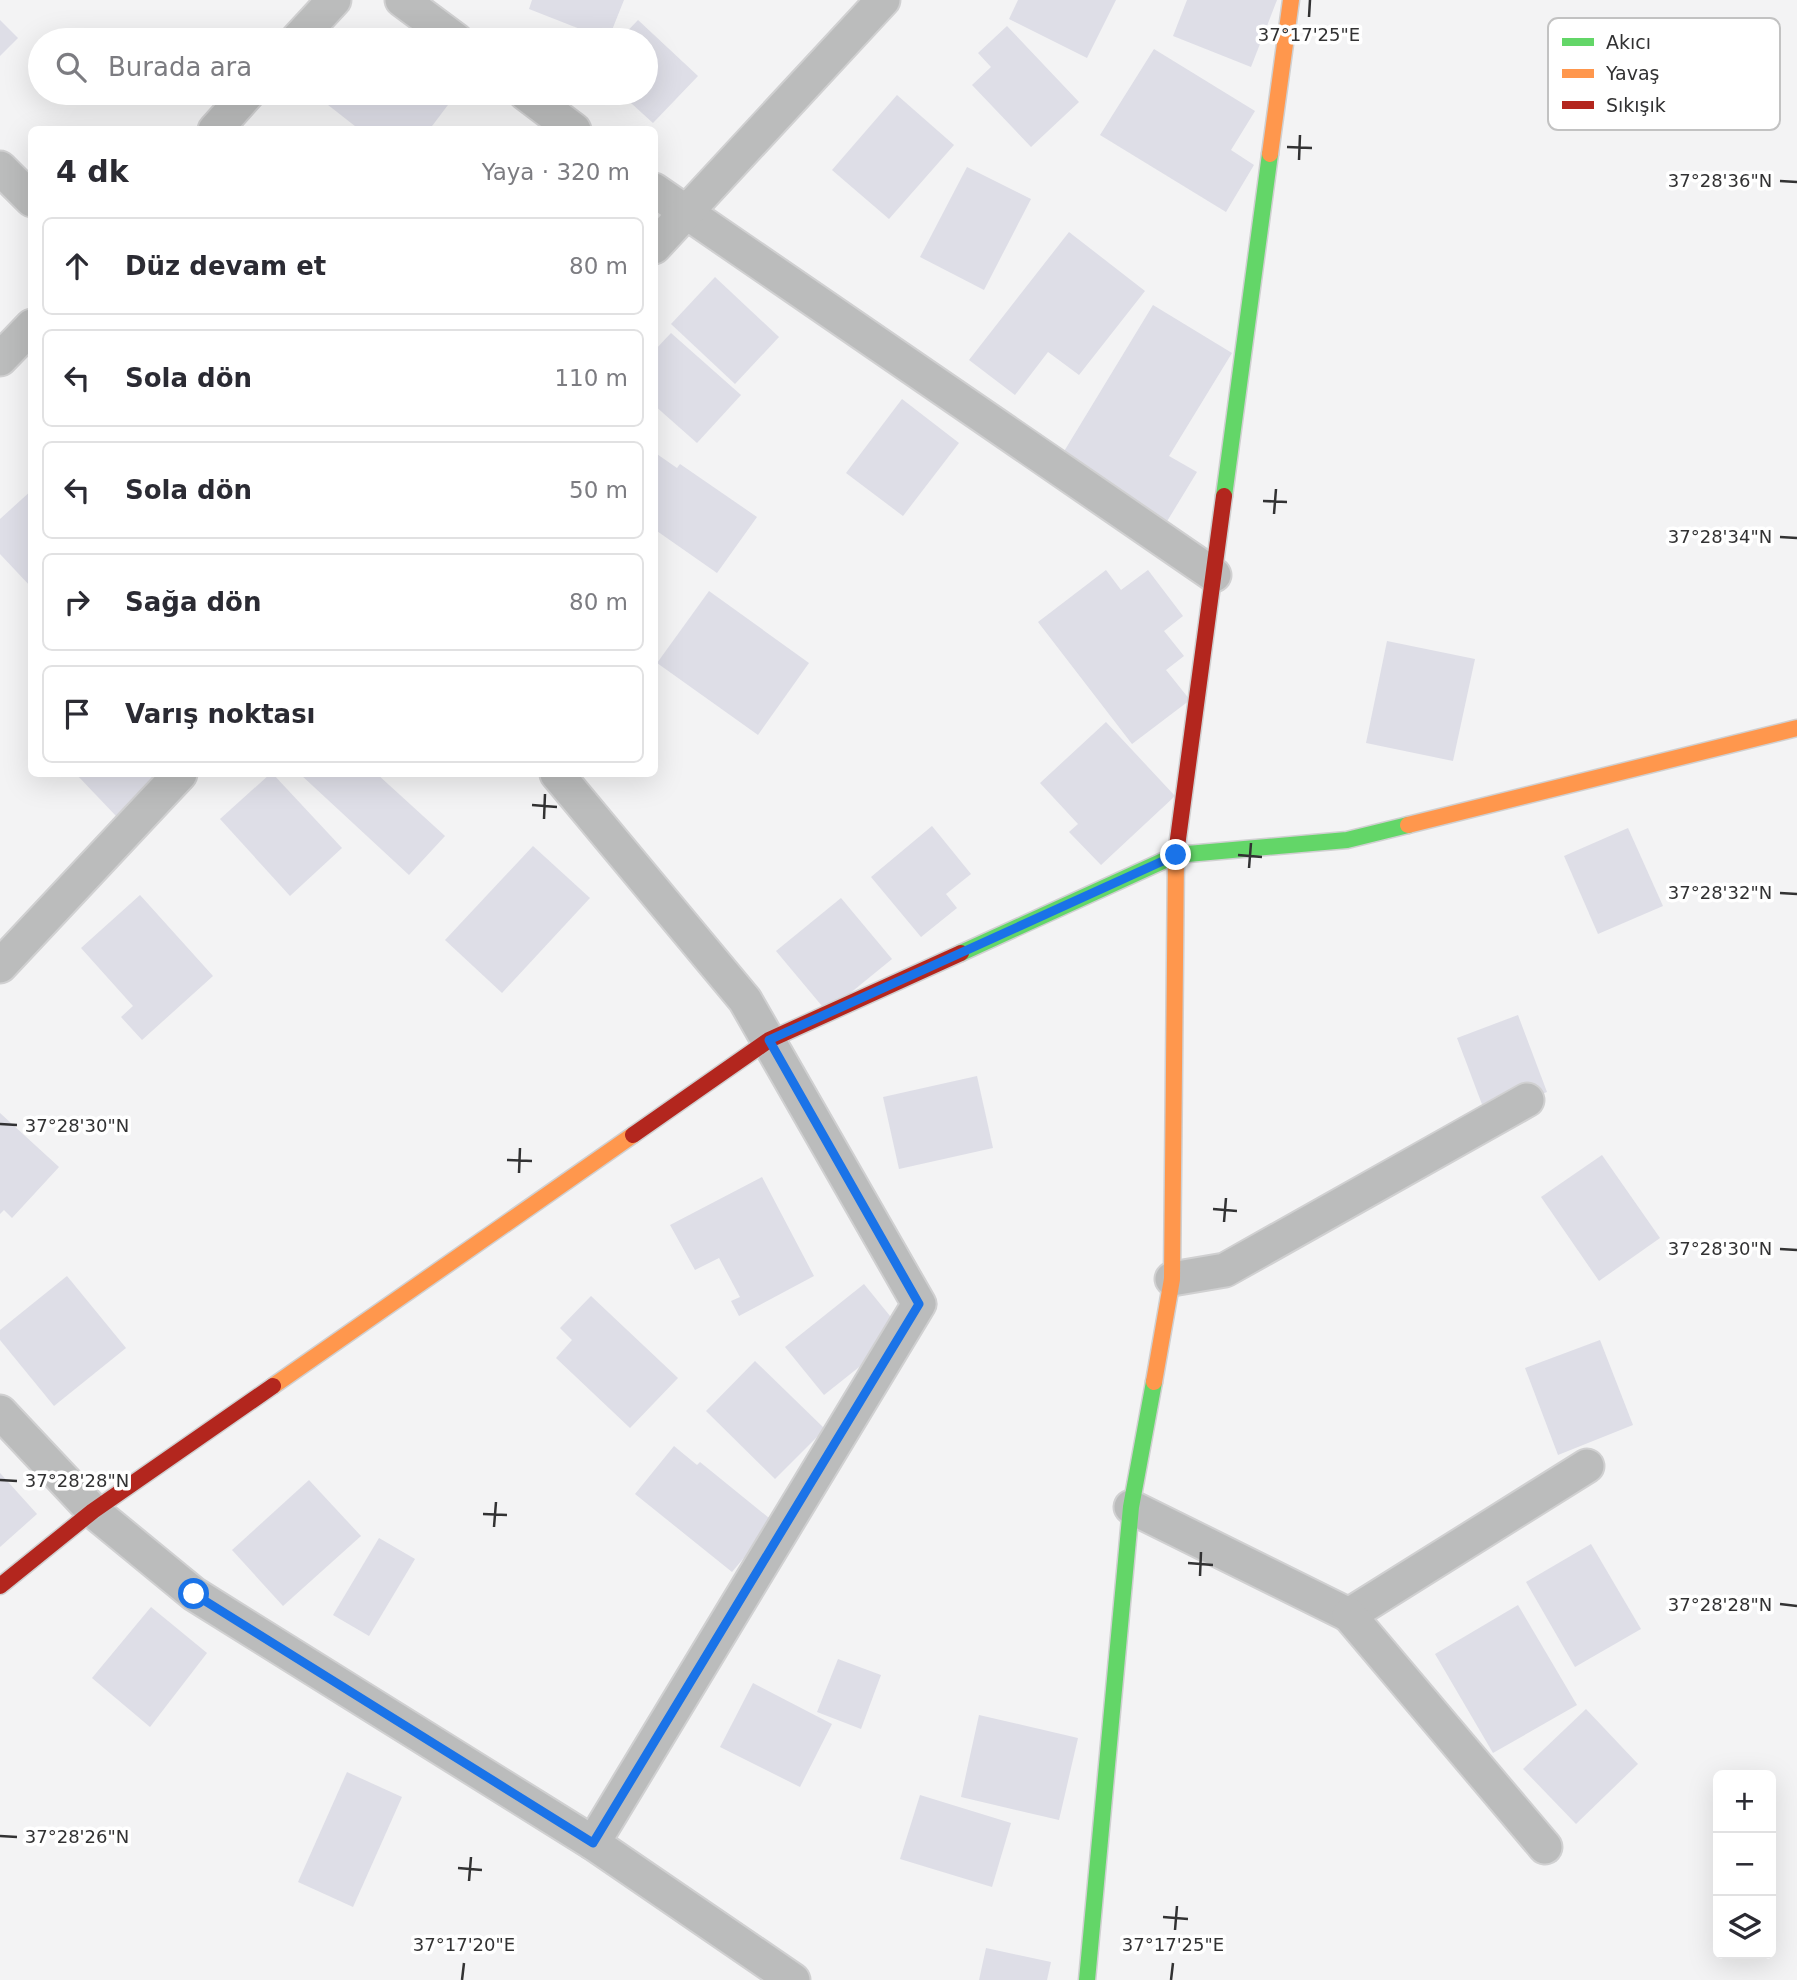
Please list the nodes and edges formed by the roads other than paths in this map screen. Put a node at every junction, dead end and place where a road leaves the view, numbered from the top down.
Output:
1 (334, 0) edge
2 (402, 0) edge
3 (883, 0) edge
4 (1291, 0) edge
5 (308, 28) edge
6 (440, 28) edge
7 (237, 105) edge
8 (541, 105) edge
9 (219, 126) edge
10 (569, 126) edge
11 (0, 167) edge
12 (658, 193) edge
13 (28, 196) edge
14 (684, 213) junction
15 (658, 242) edge
16 (28, 330) edge
17 (0, 359) edge
18 (1214, 575) junction
19 (1797, 729) edge
20 (177, 777) edge
21 (559, 777) edge
22 (1176, 855) junction
23 (0, 966) edge
24 (769, 1040) junction
25 (1527, 1100) dead end
26 (1172, 1279) junction
27 (0, 1412) edge
28 (1587, 1466) dead end
29 (1130, 1507) junction
30 (93, 1511) junction
31 (0, 1586) edge
32 (1349, 1615) junction
33 (593, 1843) junction
34 (1545, 1847) dead end
35 (793, 1980) edge
36 (1087, 1980) edge

1 - 5 street
2 - 6 street
3 - 14 street
4 - 18 street
7 - 9 street
8 - 10 street
11 - 13 street
12 - 14 street
14 - 15 street
14 - 18 street
16 - 17 street
18 - 22 street
19 - 22 street
20 - 23 street
21 - 24 street
22 - 24 street
22 - 26 street
24 - 30 street
24 - 33 street
25 - 26 street
26 - 29 street
27 - 30 street
28 - 32 street
29 - 32 street
29 - 36 street
30 - 31 street
30 - 33 street
32 - 34 street
33 - 35 street

